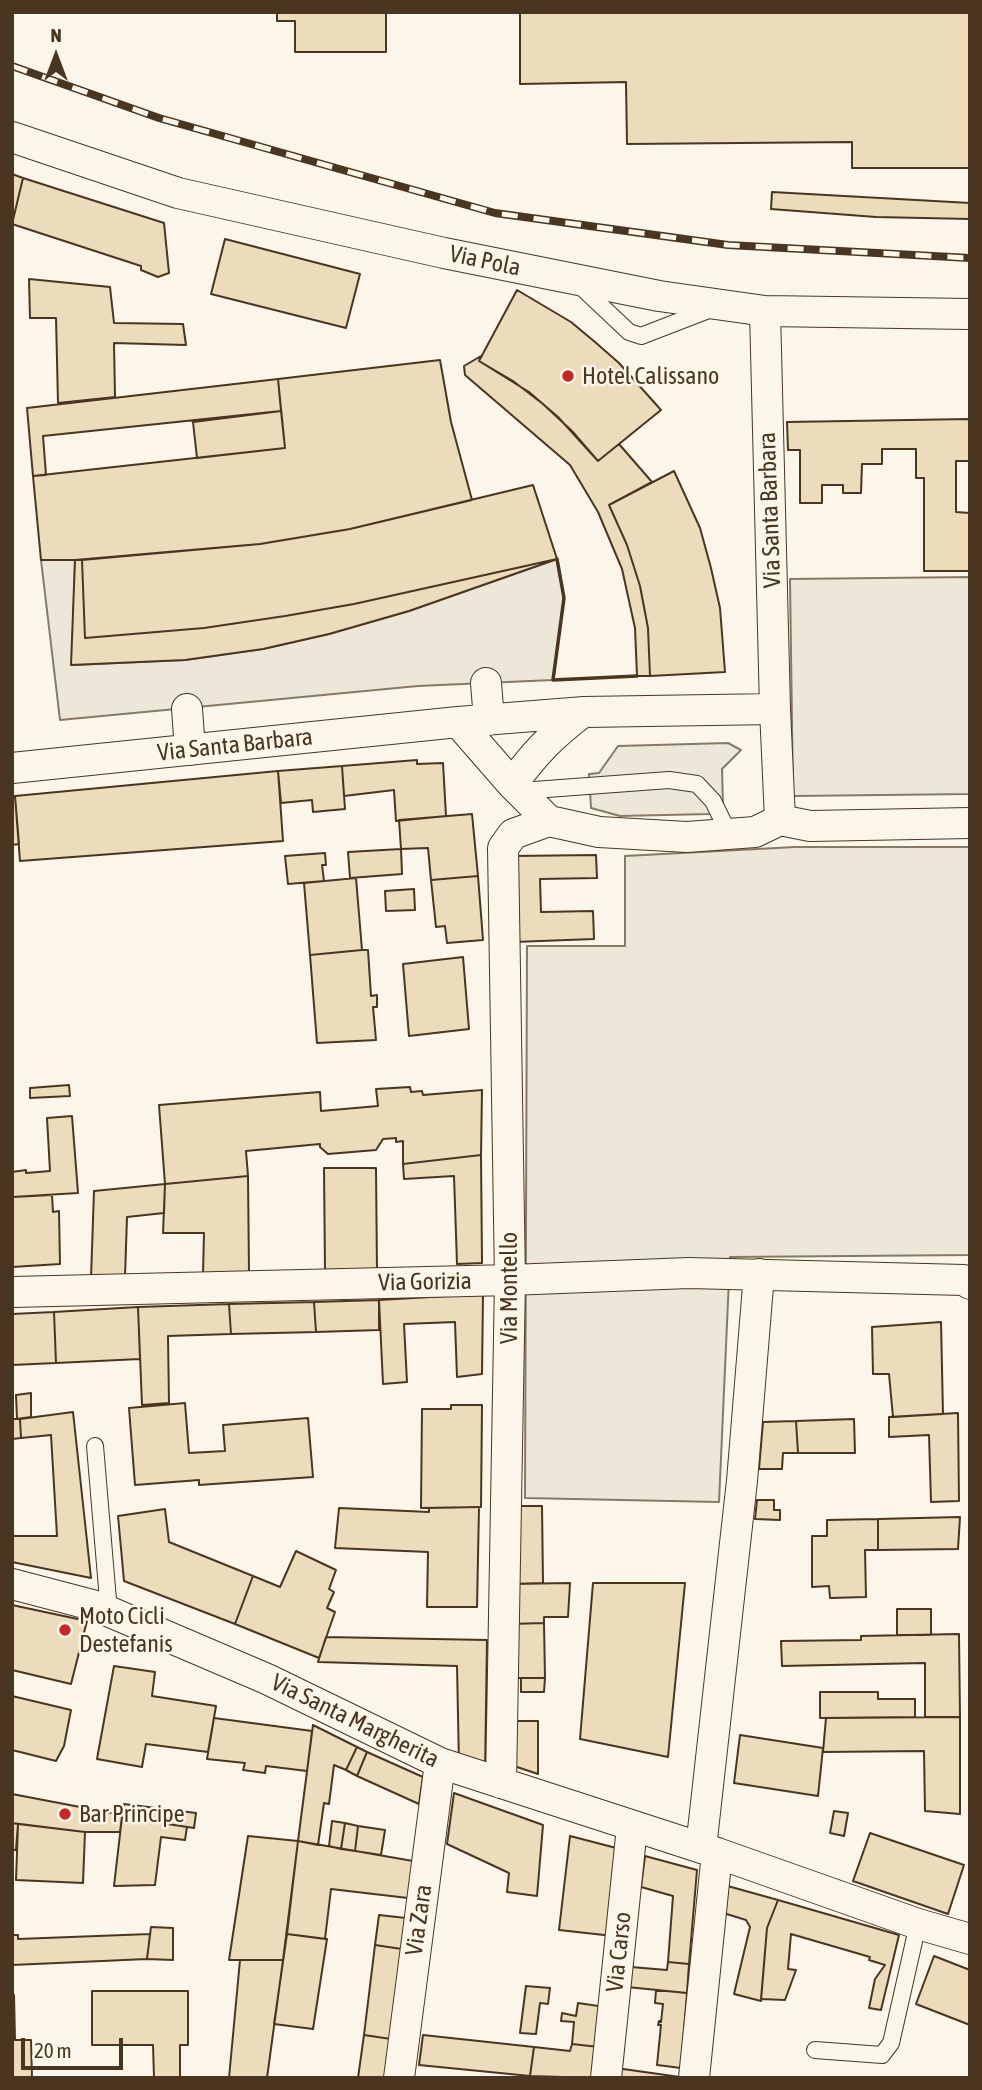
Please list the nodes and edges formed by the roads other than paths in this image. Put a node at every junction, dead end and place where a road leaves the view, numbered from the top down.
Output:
1 (12, 137) edge
2 (572, 279) junction
3 (722, 305) junction
4 (765, 311) junction
5 (970, 314) edge
6 (486, 683) dead end
7 (187, 709) dead end
8 (775, 709) junction
9 (584, 712) junction
10 (489, 720) junction
11 (458, 722) junction
12 (190, 750) junction
13 (12, 768) edge
14 (516, 788) junction
15 (780, 820) junction
16 (549, 821) junction
17 (970, 823) edge
18 (729, 834) junction
19 (759, 1274) junction
20 (510, 1280) junction
21 (967, 1282) edge
22 (12, 1293) edge
23 (95, 1446) dead end
24 (12, 1584) edge
25 (109, 1612) junction
26 (440, 1763) junction
27 (501, 1783) junction
28 (632, 1826) junction
29 (709, 1851) junction
30 (918, 1924) junction
31 (970, 1939) edge
32 (815, 2050) dead end
33 (398, 2078) edge
34 (606, 2078) edge
35 (694, 2078) edge

1 - 2 street, Via Pola
2 - 3 street, Via Pola
2 - 3 lane
3 - 4 street, Via Pola
4 - 5 street, Via Pola
4 - 8 street, Via Santa Barbara
6 - 10 street
7 - 12 street
8 - 9 street, Via Santa Barbara
8 - 15 street, Via Santa Barbara
9 - 10 street, Via Santa Barbara
9 - 14 street
10 - 11 street, Via Santa Barbara
11 - 12 street, Via Santa Barbara
11 - 14 street
12 - 13 street, Via Santa Barbara
14 - 16 street
14 - 18 lane
15 - 17 street
15 - 18 street
16 - 18 street
16 - 20 street, Via Montello
19 - 20 street, Via Gorizia
19 - 21 street, Via Gorizia
19 - 29 street
20 - 22 street, Via Gorizia
20 - 27 street, Via Montello
23 - 25 lane
24 - 25 street, Via Santa Margherita
25 - 26 street, Via Santa Margherita
26 - 27 street, Via Santa Margherita
26 - 33 street, Via Zara
27 - 28 street, Via Santa Margherita
28 - 29 street, Via Santa Margherita
28 - 34 street, Via Carso
29 - 30 street, Via Santa Margherita
29 - 35 street
30 - 31 street, Via Santa Margherita
30 - 32 lane

